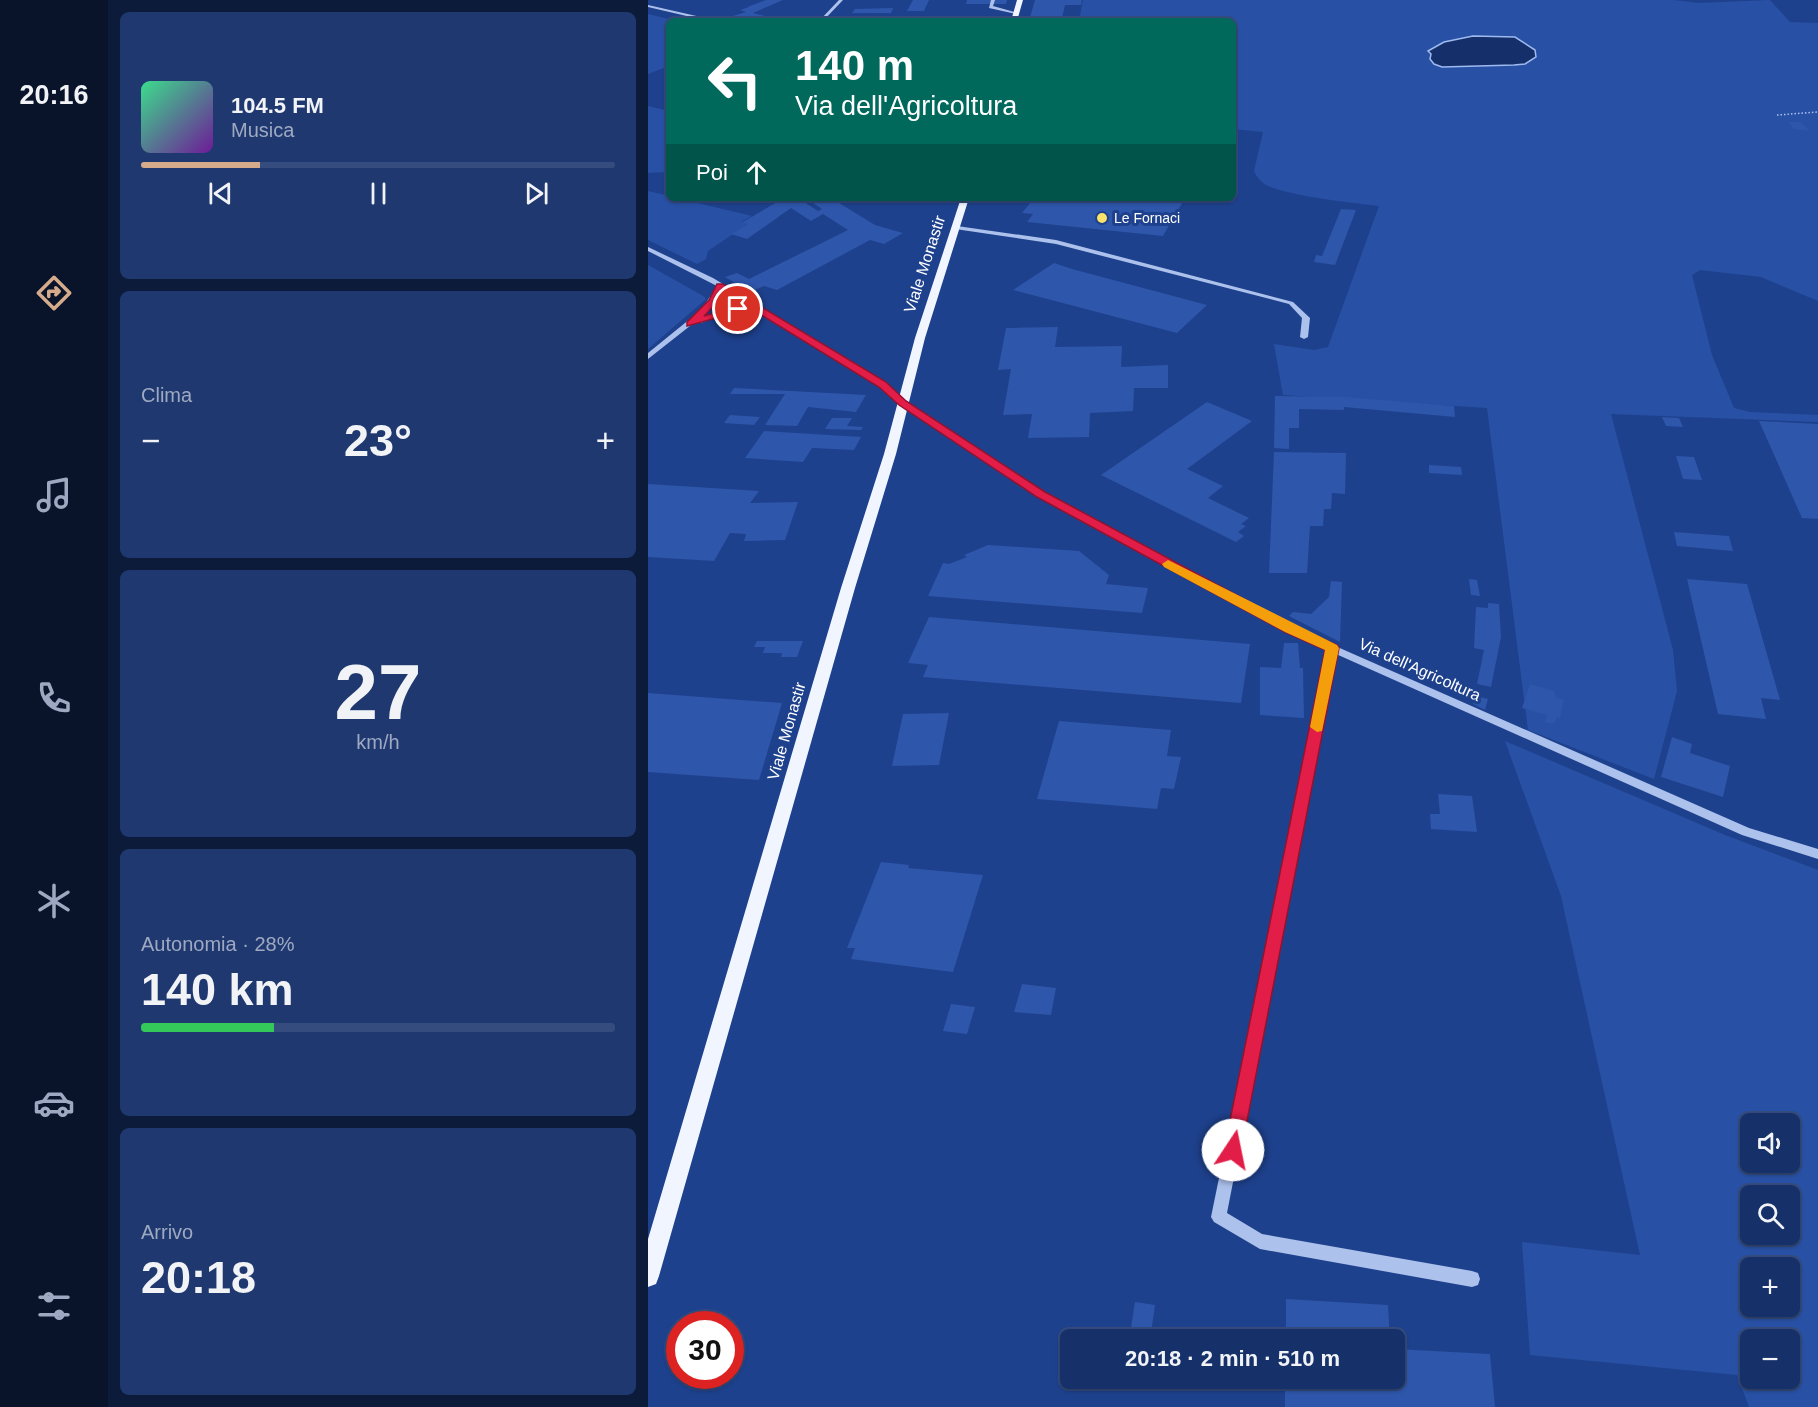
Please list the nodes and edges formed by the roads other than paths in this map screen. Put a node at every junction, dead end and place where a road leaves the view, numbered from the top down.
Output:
1 (841, 0) edge
2 (993, 0) edge
3 (1020, 0) edge
4 (648, 6) edge
5 (1016, 13) junction
6 (701, 18) edge
7 (824, 18) edge
8 (1015, 18) edge
9 (964, 201) edge
10 (957, 228) junction
11 (648, 249) edge
12 (720, 286) junction
13 (756, 306) junction
14 (690, 324) junction
15 (1304, 337) dead end
16 (648, 357) edge
17 (903, 403) junction
18 (1332, 648) junction
19 (1818, 854) edge
20 (648, 1276) edge
21 (1472, 1279) dead end

1 - 7 street
2 - 5 street
3 - 5 main road
4 - 6 street
5 - 8 main road
9 - 10 main road, Viale Monastir
10 - 15 street
10 - 17 main road, Viale Monastir
11 - 12 street, Via dell'Agricoltura
12 - 13 street, Via dell'Agricoltura
12 - 14 street
13 - 14 street
13 - 17 street, Via dell'Agricoltura
14 - 16 street
17 - 18 street, Via dell'Agricoltura
17 - 20 main road, Viale Monastir
18 - 19 street, Via dell'Agricoltura
18 - 21 street

